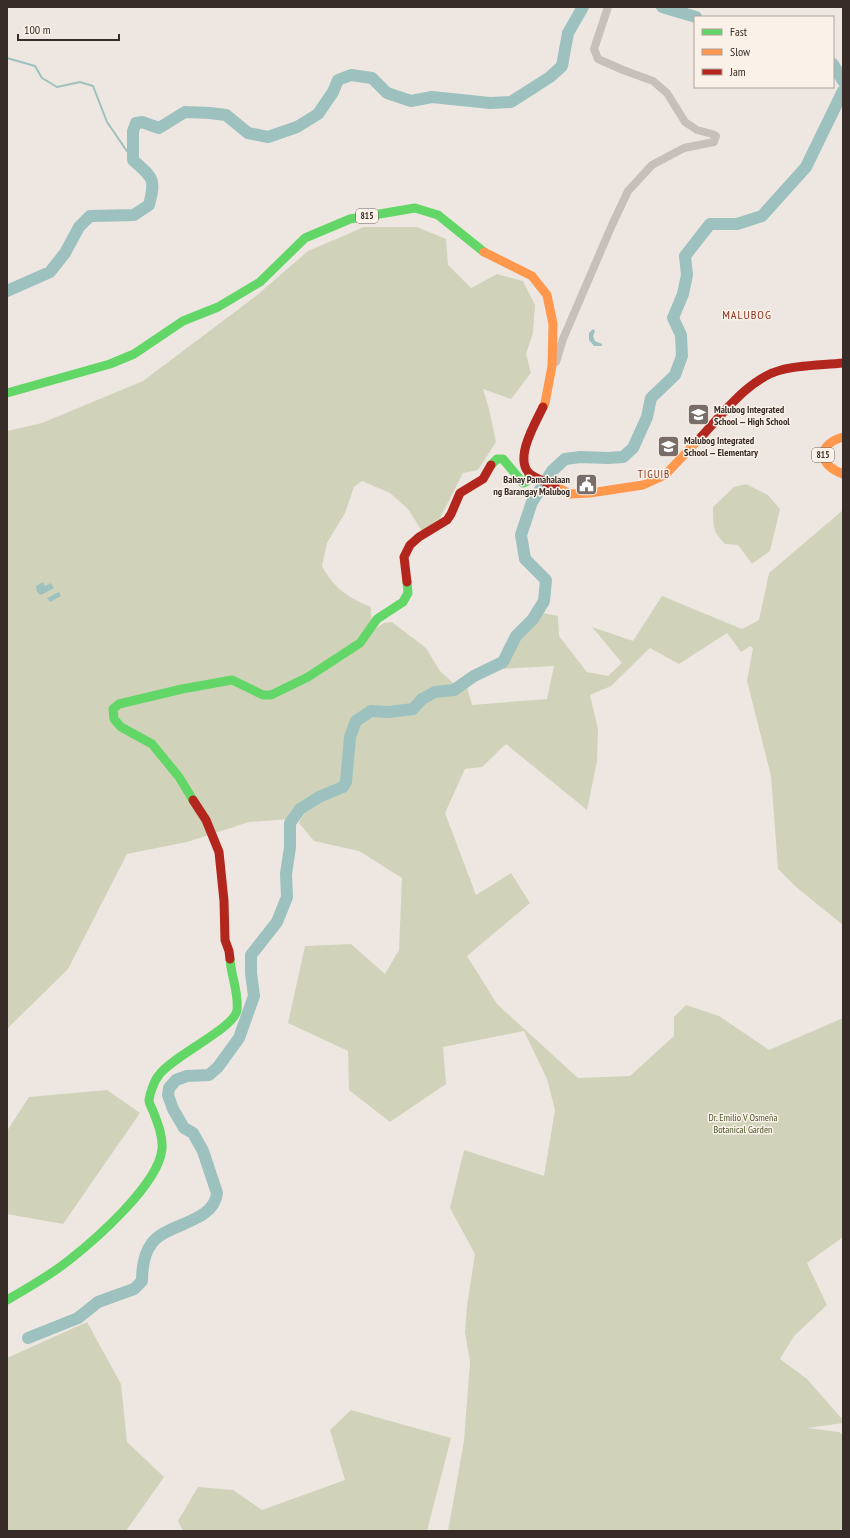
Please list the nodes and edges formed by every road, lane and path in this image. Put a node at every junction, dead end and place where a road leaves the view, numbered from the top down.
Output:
1 (608, 7) edge
2 (843, 363) edge
3 (549, 380) junction
4 (7, 393) edge
5 (843, 437) edge
6 (530, 474) junction
7 (843, 474) edge
8 (7, 1300) edge

1 - 3 street
2 - 6 street
3 - 4 street, 815
3 - 6 street, 815
5 - 7 street, 815
6 - 8 street

